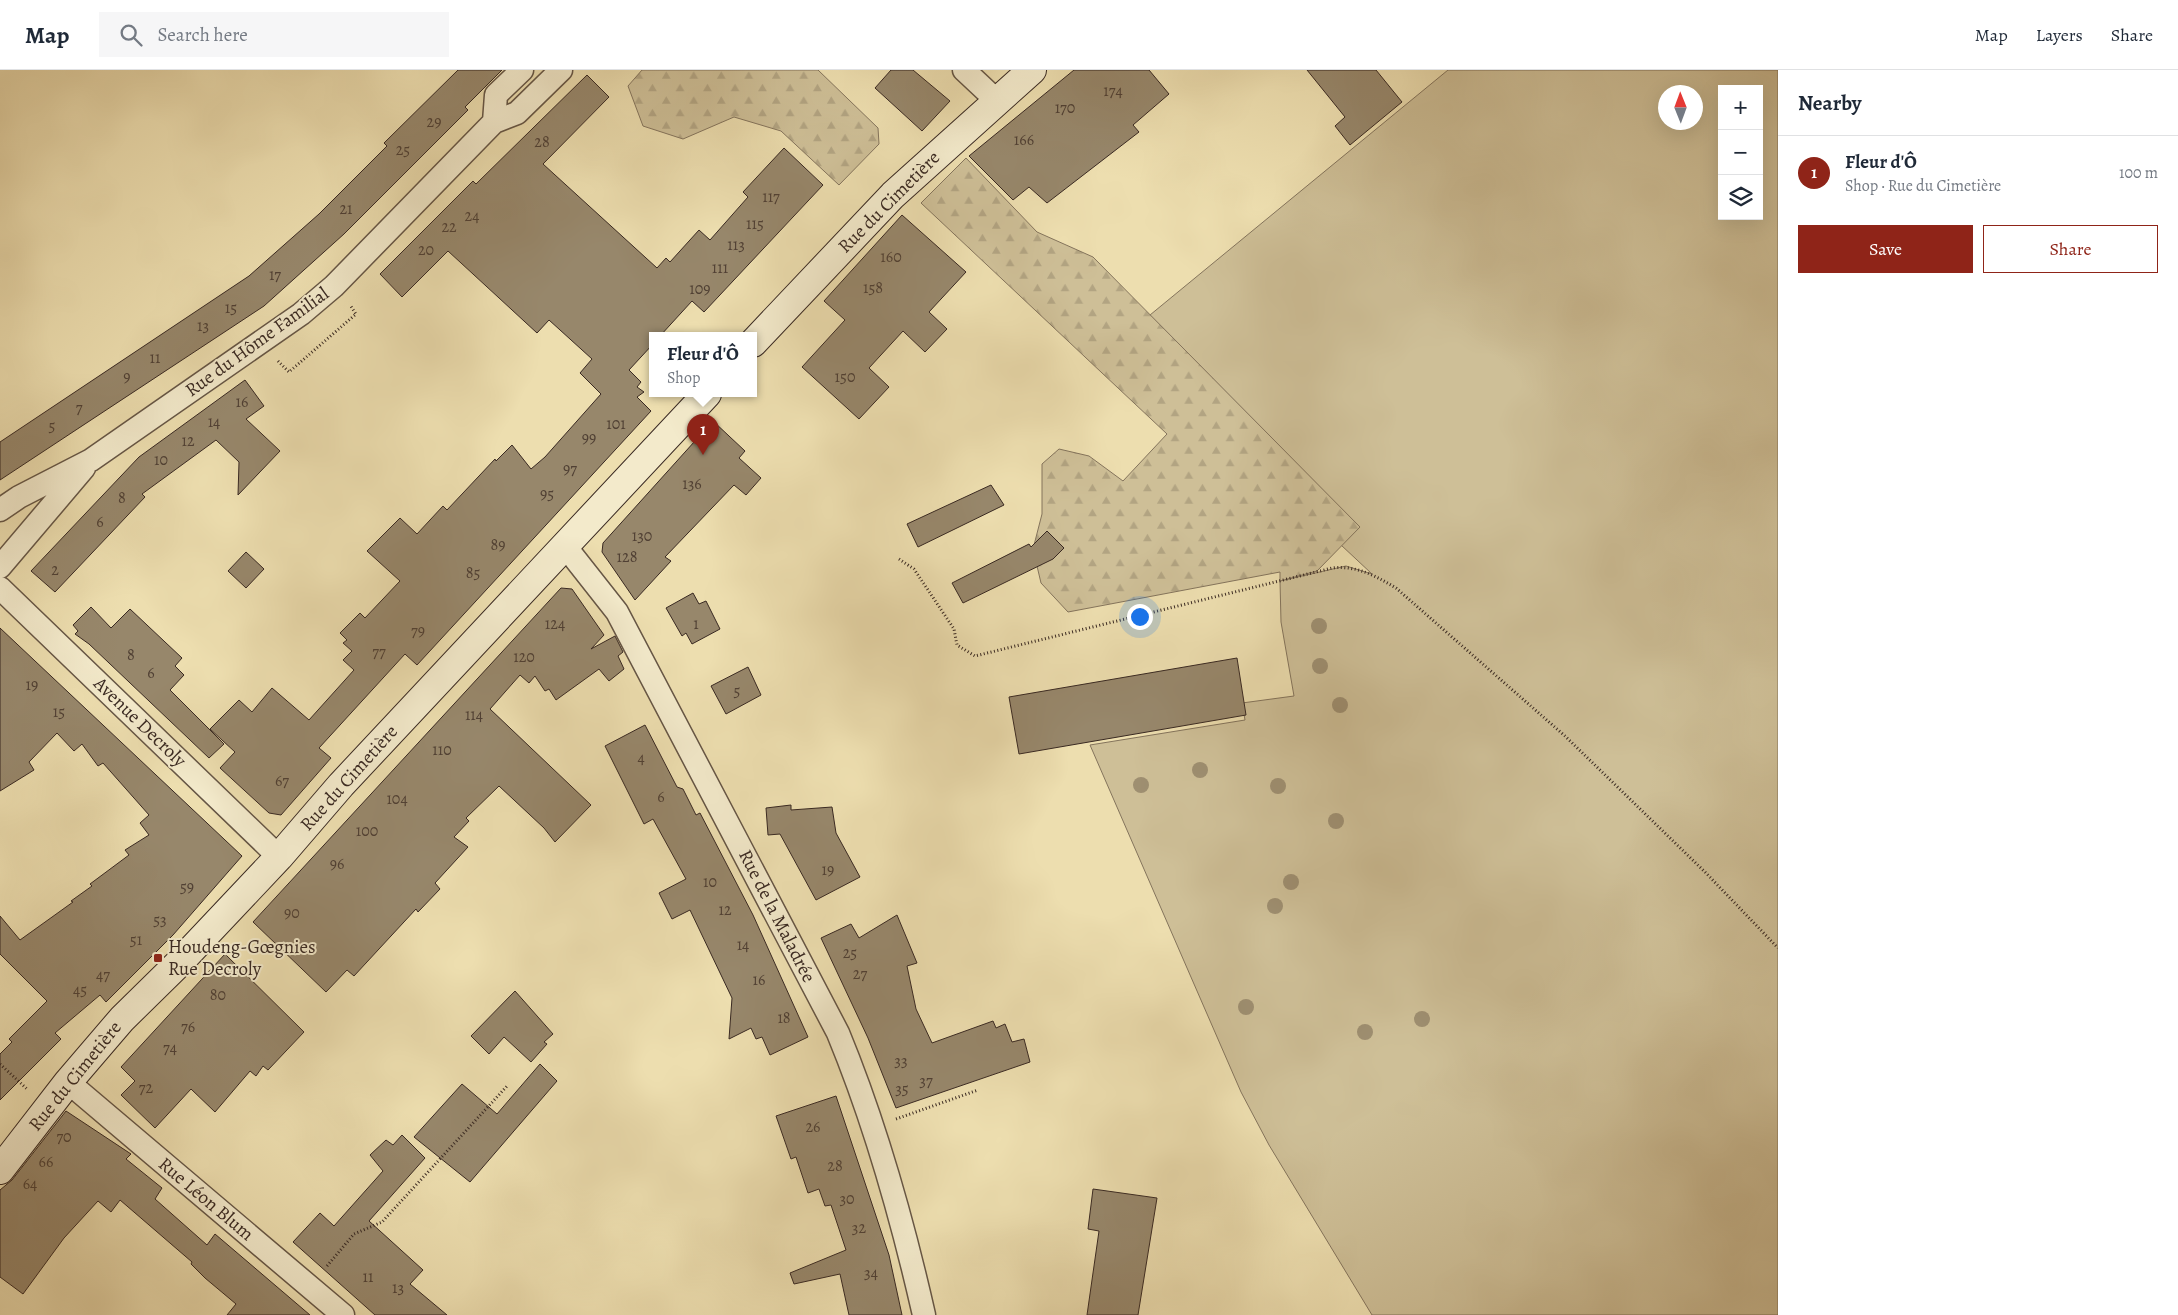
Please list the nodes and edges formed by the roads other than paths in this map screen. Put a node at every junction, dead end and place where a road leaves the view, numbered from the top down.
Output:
1 (522, 70) edge
2 (561, 70) edge
3 (964, 70) edge
4 (1032, 70) edge
5 (996, 100) junction
6 (494, 122) junction
7 (757, 339) edge
8 (704, 397) edge
9 (91, 460) junction
10 (0, 510) edge
11 (565, 546) junction
12 (0, 567) edge
13 (0, 588) edge
14 (279, 857) junction
15 (68, 1082) junction
16 (0, 1170) edge
17 (343, 1315) edge
18 (924, 1315) edge

1 - 6 street
2 - 6 street, Rue du Hôme Familial
3 - 5 street
4 - 5 street, Rue du Cimetière
5 - 7 street, Rue du Cimetière
6 - 9 street, Rue du Hôme Familial
8 - 11 street, Rue du Cimetière
9 - 10 street, Rue du Hôme Familial
9 - 12 street, Rue du Hôme Familial
11 - 14 street, Rue du Cimetière
11 - 18 street, Rue de la Maladrée
13 - 14 street, Avenue Decroly
14 - 15 street, Rue du Cimetière
15 - 16 street, Rue du Cimetière
15 - 17 street, Rue Léon Blum

